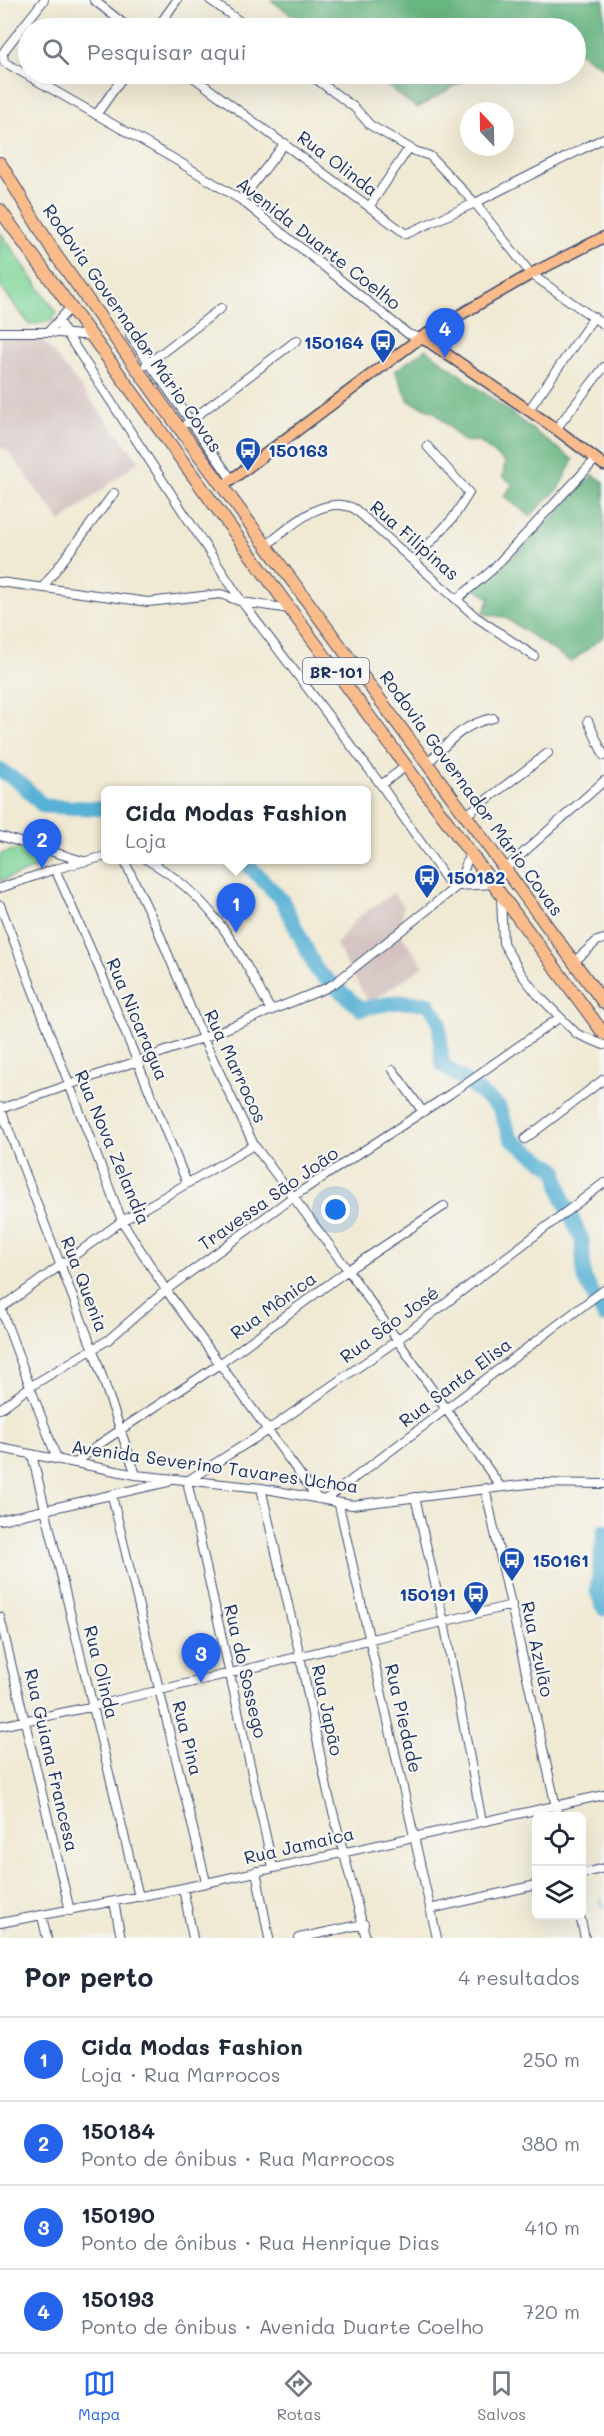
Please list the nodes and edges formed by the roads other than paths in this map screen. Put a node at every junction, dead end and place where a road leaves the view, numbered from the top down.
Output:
1 (44, 0) edge
2 (94, 0) edge
3 (177, 0) edge
4 (210, 0) edge
5 (30, 18) edge
6 (116, 18) edge
7 (164, 18) edge
8 (235, 18) edge
9 (18, 33) edge
10 (18, 70) edge
11 (43, 84) edge
12 (118, 84) edge
13 (203, 84) edge
14 (323, 84) edge
15 (96, 114) junction
16 (604, 138) edge
17 (285, 143) junction
18 (409, 148) junction
19 (0, 164) edge
20 (242, 200) junction
21 (475, 203) junction
22 (369, 207) junction
23 (0, 210) edge
24 (604, 237) edge
25 (531, 274) junction
26 (71, 306) junction
27 (221, 308) dead end
28 (594, 317) junction
29 (59, 322) junction
30 (604, 325) edge
31 (0, 332) edge
32 (48, 332) junction
33 (66, 332) junction
34 (93, 336) junction
35 (130, 336) dead end
36 (420, 338) junction
37 (297, 340) dead end
38 (150, 363) junction
39 (604, 367) edge
40 (138, 371) junction
41 (528, 411) junction
42 (185, 425) junction
43 (556, 429) junction
44 (427, 446) dead end
45 (600, 462) edge
46 (227, 483) junction
47 (114, 492) dead end
48 (267, 545) junction
49 (413, 561) junction
50 (0, 582) edge
51 (44, 587) junction
52 (457, 599) junction
53 (242, 602) junction
54 (290, 609) junction
55 (534, 656) dead end
56 (494, 718) dead end
57 (588, 722) dead end
58 (548, 753) dead end
59 (604, 756) edge
60 (427, 764) junction
61 (406, 766) junction
62 (604, 781) edge
63 (381, 785) junction
64 (465, 816) junction
65 (0, 836) edge
66 (470, 853) junction
67 (101, 857) edge
68 (84, 861) junction
69 (126, 864) edge
70 (153, 864) edge
71 (55, 869) junction
72 (505, 869) junction
73 (493, 884) junction
74 (0, 888) edge
75 (456, 888) junction
76 (501, 896) junction
77 (0, 905) edge
78 (604, 939) edge
79 (574, 962) junction
80 (604, 1003) edge
81 (271, 1011) junction
82 (559, 1018) junction
83 (604, 1034) edge
84 (203, 1038) junction
85 (604, 1046) edge
86 (138, 1061) junction
87 (393, 1070) dead end
88 (604, 1079) edge
89 (69, 1085) junction
90 (0, 1108) edge
91 (423, 1112) junction
92 (525, 1139) dead end
93 (254, 1144) junction
94 (604, 1183) edge
95 (187, 1184) junction
96 (294, 1196) junction
97 (444, 1206) dead end
98 (122, 1221) junction
99 (60, 1267) junction
100 (348, 1270) junction
101 (166, 1290) junction
102 (604, 1290) edge
103 (0, 1308) edge
104 (396, 1341) junction
105 (93, 1350) junction
106 (221, 1363) junction
107 (31, 1386) junction
108 (0, 1409) edge
109 (445, 1410) junction
110 (268, 1430) junction
111 (122, 1431) junction
112 (0, 1448) edge
113 (32, 1455) junction
114 (57, 1459) junction
115 (76, 1463) junction
116 (136, 1475) junction
117 (174, 1480) junction
118 (187, 1481) junction
119 (603, 1484) edge
120 (500, 1486) junction
121 (261, 1488) junction
122 (485, 1488) junction
123 (112, 1496) junction
124 (415, 1497) junction
125 (321, 1499) junction
126 (339, 1505) junction
127 (45, 1510) junction
128 (0, 1520) edge
129 (512, 1605) junction
130 (0, 1617) edge
131 (444, 1622) junction
132 (369, 1639) junction
133 (300, 1656) junction
134 (230, 1672) junction
135 (160, 1689) junction
136 (94, 1706) junction
137 (26, 1720) junction
138 (0, 1726) edge
139 (604, 1795) edge
140 (555, 1806) junction
141 (557, 1812) edge
142 (482, 1822) junction
143 (415, 1836) junction
144 (343, 1851) junction
145 (273, 1868) junction
146 (604, 1868) edge
147 (256, 1871) junction
148 (586, 1873) edge
149 (206, 1882) junction
150 (532, 1886) edge
151 (183, 1888) junction
152 (139, 1897) junction
153 (114, 1902) junction
154 (430, 1909) junction
155 (70, 1911) junction
156 (42, 1916) junction
157 (581, 1920) edge
158 (0, 1923) edge
159 (364, 1924) junction
160 (46, 1938) edge
161 (121, 1938) edge
162 (193, 1938) edge
163 (269, 1938) edge
164 (299, 1938) edge
165 (366, 1938) edge
166 (437, 1938) edge
167 (585, 1938) edge

1 - 5 street, Avenida Duarte Coelho
2 - 6 street
3 - 7 street
4 - 8 street
9 - 10 street, Avenida Duarte Coelho
11 - 15 street, Avenida Duarte Coelho
12 - 15 street
13 - 17 street, Rua Olinda
14 - 18 street
15 - 20 street, Avenida Duarte Coelho
16 - 21 street
17 - 20 street
17 - 22 street, Rua Olinda
18 - 21 street
18 - 22 street
19 - 40 highway, Rodovia Governador Mário Covas / BR-101
20 - 36 street, Avenida Duarte Coelho
21 - 22 street, Rua Olinda
21 - 25 street
23 - 26 highway, Rodovia Governador Mário Covas / BR-101
24 - 25 main road
25 - 28 street
25 - 36 main road
26 - 29 street
26 - 34 highway, Rodovia Governador Mário Covas / BR-101
27 - 38 street
28 - 30 street
28 - 41 street
29 - 32 street
29 - 33 street
31 - 32 street
32 - 33 street
33 - 34 street
33 - 53 street
34 - 54 highway, Rodovia Governador Mário Covas / BR-101
35 - 38 street
36 - 41 main road, Avenida Duarte Coelho
36 - 46 main road
37 - 42 street
38 - 40 street
38 - 42 street
39 - 43 street
40 - 42 highway, Rodovia Governador Mário Covas / BR-101
41 - 43 main road, Avenida Duarte Coelho
42 - 46 highway, Rodovia Governador Mário Covas / BR-101
43 - 45 main road, Avenida Duarte Coelho
44 - 49 street
45 - 52 street
46 - 48 highway, Rodovia Governador Mário Covas / BR-101
47 - 51 street
48 - 49 street, Rua Filipinas
48 - 60 highway, Rodovia Governador Mário Covas / BR-101
49 - 52 street, Rua Filipinas
50 - 51 street
51 - 53 street
52 - 55 street, Rua Filipinas
53 - 54 street
53 - 63 street
54 - 61 highway, Rodovia Governador Mário Covas / BR-101
56 - 60 street
57 - 59 street
58 - 64 street
60 - 64 highway, Rodovia Governador Mário Covas / BR-101
61 - 63 street
61 - 66 highway, Rodovia Governador Mário Covas / BR-101
62 - 72 street
63 - 75 street
64 - 72 highway, Rodovia Governador Mário Covas / BR-101
65 - 68 street
66 - 73 highway, Rodovia Governador Mário Covas / BR-101
66 - 75 street
67 - 68 street
68 - 71 street
69 - 84 street, Rua Marrocos
70 - 81 street
71 - 74 street
71 - 86 street, Rua Nicaragua
72 - 79 highway, Rodovia Governador Mário Covas / BR-101
73 - 75 street
73 - 76 highway, Rodovia Governador Mário Covas / BR-101
75 - 81 street
76 - 82 street
76 - 83 highway, Rodovia Governador Mário Covas / BR-101
77 - 89 street, Rua Nova Zelandia
78 - 79 street
79 - 80 highway, Rodovia Governador Mário Covas / BR-101
81 - 84 street
82 - 85 street
82 - 91 street, Travessa São João
84 - 86 street
84 - 93 street, Rua Marrocos
86 - 89 street
86 - 95 street, Rua Nicaragua
87 - 91 street
88 - 92 street
89 - 90 street
89 - 98 street, Rua Nova Zelandia
90 - 99 street, Rua Quenia
91 - 96 street, Travessa São João
93 - 95 street
93 - 96 street, Rua Marrocos
94 - 104 street, Rua São José
95 - 98 street
96 - 100 street, Rua Marrocos
96 - 101 street, Travessa São João
97 - 100 street, Rua Mônica
98 - 99 street
98 - 101 street, Rua Nova Zelandia
99 - 103 street
99 - 105 street, Rua Quenia
100 - 104 street, Rua Marrocos
100 - 106 street, Rua Mônica
101 - 105 street, Travessa São João
101 - 106 street, Rua Nova Zelandia
102 - 109 street, Rua Santa Elisa
103 - 107 street
104 - 109 street, Rua Marrocos
104 - 110 street, Rua São José
105 - 107 street, Travessa São João
105 - 111 street, Rua Quenia
106 - 110 street, Rua Nova Zelandia
106 - 111 street, Rua Mônica
107 - 108 street, Travessa São João
107 - 114 street
109 - 120 street, Rua Marrocos
109 - 125 street, Rua Santa Elisa
110 - 118 street, Rua São José
110 - 125 street, Rua Nova Zelandia
111 - 115 street, Rua Mônica
111 - 116 street, Rua Quenia
112 - 113 street, Avenida Severino Tavares Uchoa
113 - 114 street, Avenida Severino Tavares Uchoa
113 - 127 street, Rua Olinda
114 - 115 street, Avenida Severino Tavares Uchoa
115 - 116 street, Avenida Severino Tavares Uchoa
116 - 117 street, Avenida Severino Tavares Uchoa
117 - 118 street, Avenida Severino Tavares Uchoa
117 - 123 street
118 - 121 street, Avenida Severino Tavares Uchoa
118 - 134 street, Rua do Sossego
119 - 120 street, Avenida Severino Tavares Uchoa
120 - 122 street, Avenida Severino Tavares Uchoa
121 - 125 street, Avenida Severino Tavares Uchoa
121 - 133 street, Rua Japão
122 - 124 street, Avenida Severino Tavares Uchoa
122 - 129 street, Rua Azulão
123 - 127 street
123 - 135 street, Rua Pina
124 - 126 street, Avenida Severino Tavares Uchoa
124 - 131 street
125 - 126 street, Avenida Severino Tavares Uchoa
126 - 132 street, Rua Piedade
127 - 128 street
127 - 136 street, Rua Olinda
129 - 131 street
129 - 140 street, Rua Azulão
130 - 137 street, Rua Guiana Francesa
131 - 132 street
131 - 142 street
132 - 133 street
132 - 143 street, Rua Piedade
133 - 134 street
133 - 144 street, Rua Japão
134 - 135 street
134 - 145 street, Rua do Sossego
135 - 136 street
135 - 149 street, Rua Pina
136 - 137 street
136 - 152 street, Rua Olinda
137 - 138 street
137 - 155 street, Rua Guiana Francesa
139 - 140 street, Rua Jamaica
140 - 141 street, Rua Azulão
140 - 142 street, Rua Jamaica
142 - 143 street, Rua Jamaica
143 - 144 street, Rua Jamaica
143 - 154 street, Rua Piedade
144 - 145 street, Rua Jamaica
144 - 159 street, Rua Japão
145 - 147 street, Rua Jamaica
146 - 148 street
147 - 149 street, Rua Jamaica
147 - 163 street
149 - 151 street, Rua Jamaica
150 - 154 street
151 - 152 street, Rua Jamaica
151 - 162 street
152 - 153 street, Rua Jamaica
153 - 155 street, Rua Jamaica
153 - 161 street
154 - 166 street, Rua Piedade
155 - 156 street, Rua Jamaica
156 - 158 street, Rua Jamaica
156 - 160 street
157 - 167 street
159 - 164 street
159 - 165 street, Rua Japão

